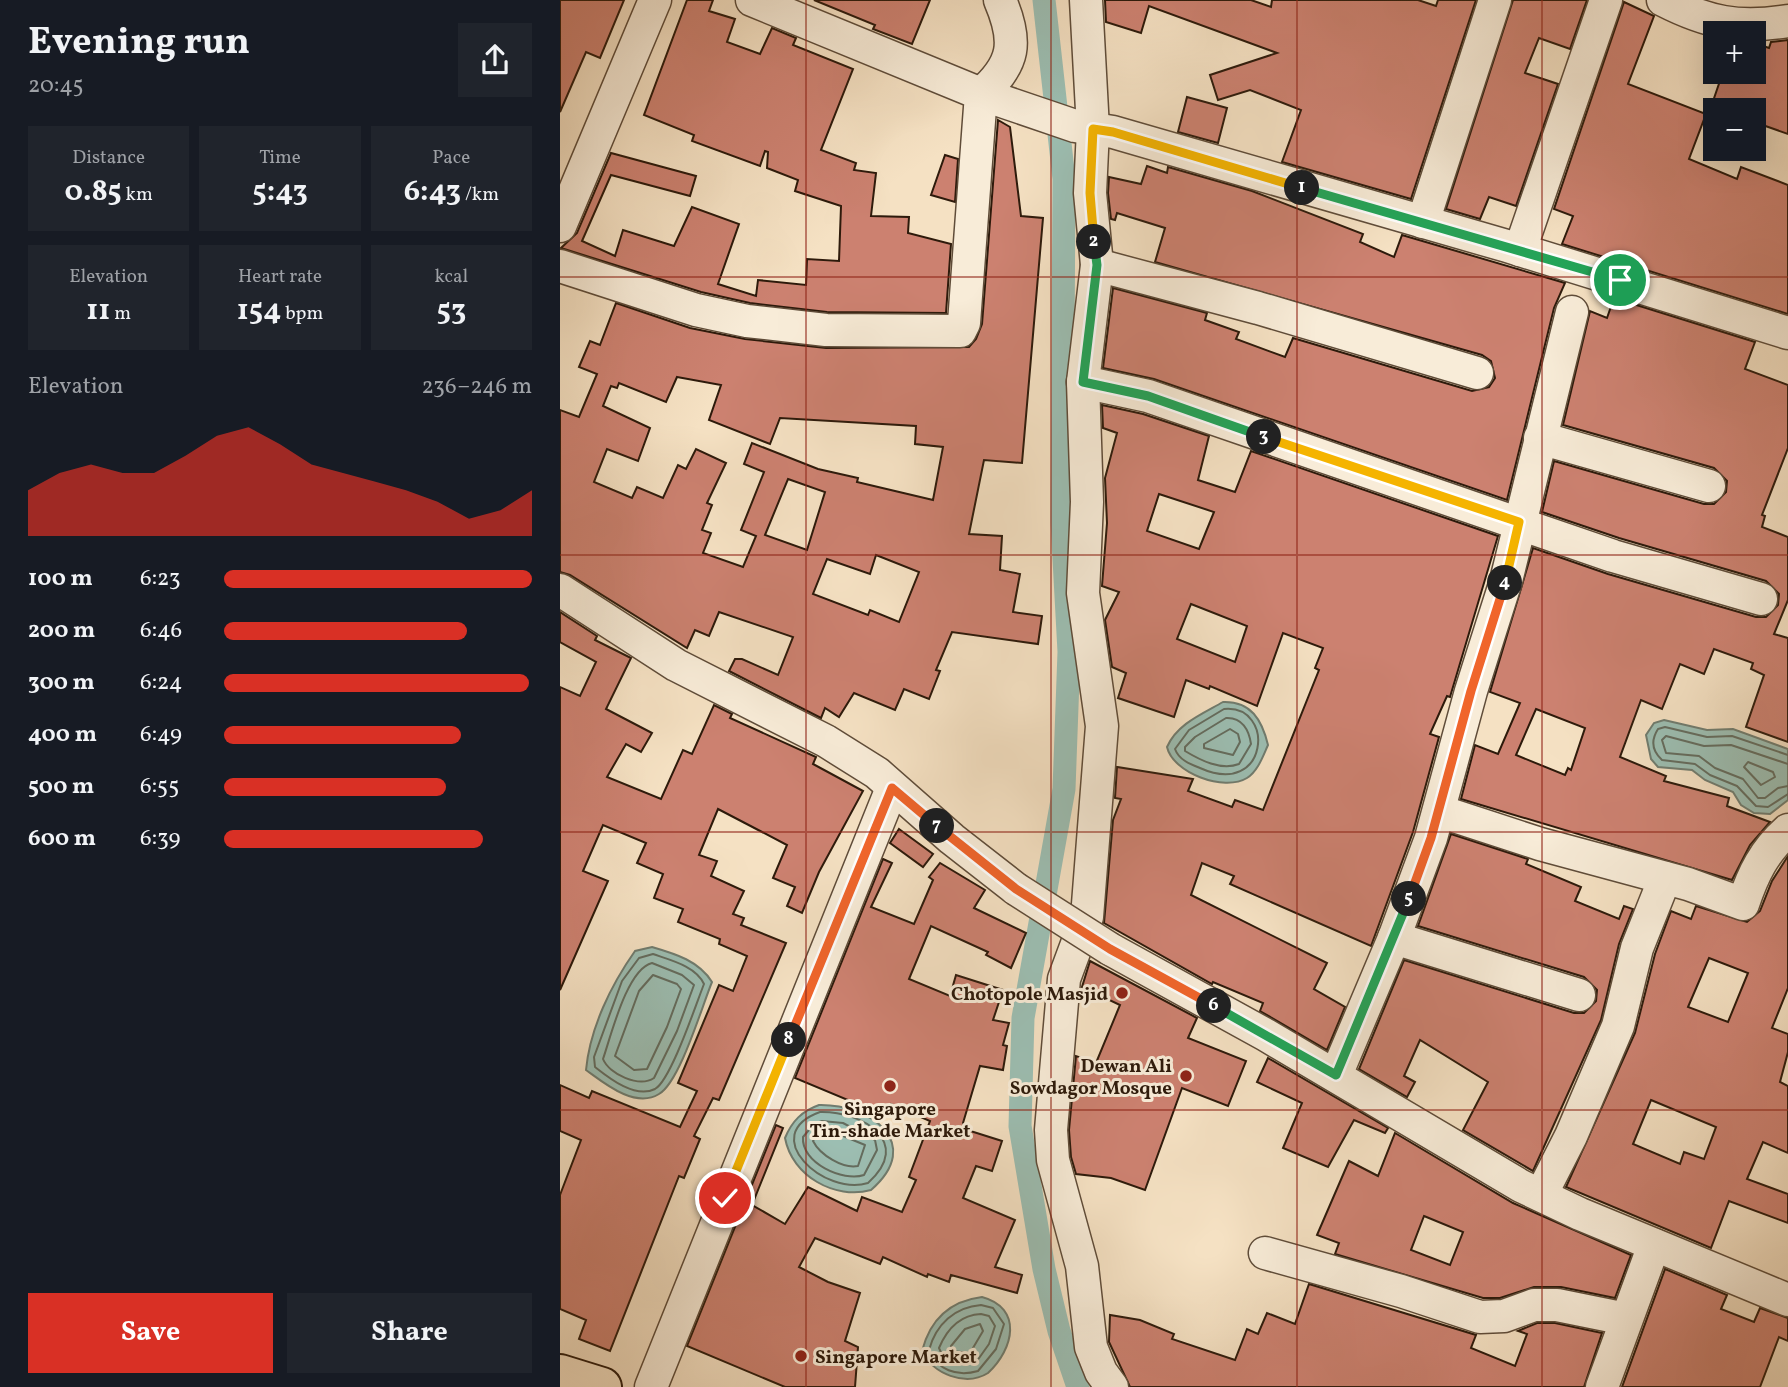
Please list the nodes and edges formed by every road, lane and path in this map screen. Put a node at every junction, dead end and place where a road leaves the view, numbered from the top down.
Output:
1 (656, 0) edge
2 (752, 0) edge
3 (1000, 0) edge
4 (1086, 0) edge
5 (1495, 0) edge
6 (1606, 0) edge
7 (1663, 0) edge
8 (1788, 21) edge
9 (981, 94) junction
10 (1084, 128) junction
11 (572, 164) edge
12 (1423, 222) junction
13 (560, 226) edge
14 (1520, 250) junction
15 (1097, 265) junction
16 (560, 266) edge
17 (1572, 312) dead end
18 (1788, 333) edge
19 (1477, 373) dead end
20 (1083, 382) junction
21 (1540, 438) junction
22 (1709, 486) dead end
23 (1519, 522) junction
24 (560, 590) edge
25 (1761, 599) dead end
26 (892, 788) junction
27 (1439, 811) junction
28 (1788, 830) edge
29 (1665, 878) junction
30 (1394, 938) junction
31 (1579, 995) dead end
32 (1336, 1075) junction
33 (1541, 1195) junction
34 (1654, 1245) junction
35 (1265, 1253) dead end
36 (1788, 1300) edge
37 (1626, 1319) junction
38 (560, 1374) edge
39 (602, 1387) edge
40 (651, 1387) edge
41 (1112, 1387) edge
42 (1602, 1387) edge

1 - 11 street
2 - 9 street
3 - 9 street
4 - 10 street
5 - 12 street
6 - 14 street
7 - 8 street
9 - 10 street
9 - 16 street
10 - 12 street
10 - 15 street
11 - 13 street
12 - 14 street
14 - 18 street
15 - 19 street
15 - 20 street
17 - 21 street
20 - 23 street
20 - 41 street
21 - 22 street
21 - 23 street
23 - 25 street
23 - 27 street
24 - 26 street
26 - 32 street, bridge
26 - 40 street
27 - 29 street
27 - 30 street
28 - 29 street
29 - 33 street
30 - 31 street
30 - 32 street
32 - 33 street
33 - 34 street
34 - 36 street
34 - 37 street
35 - 37 street
37 - 42 street
38 - 39 main road

